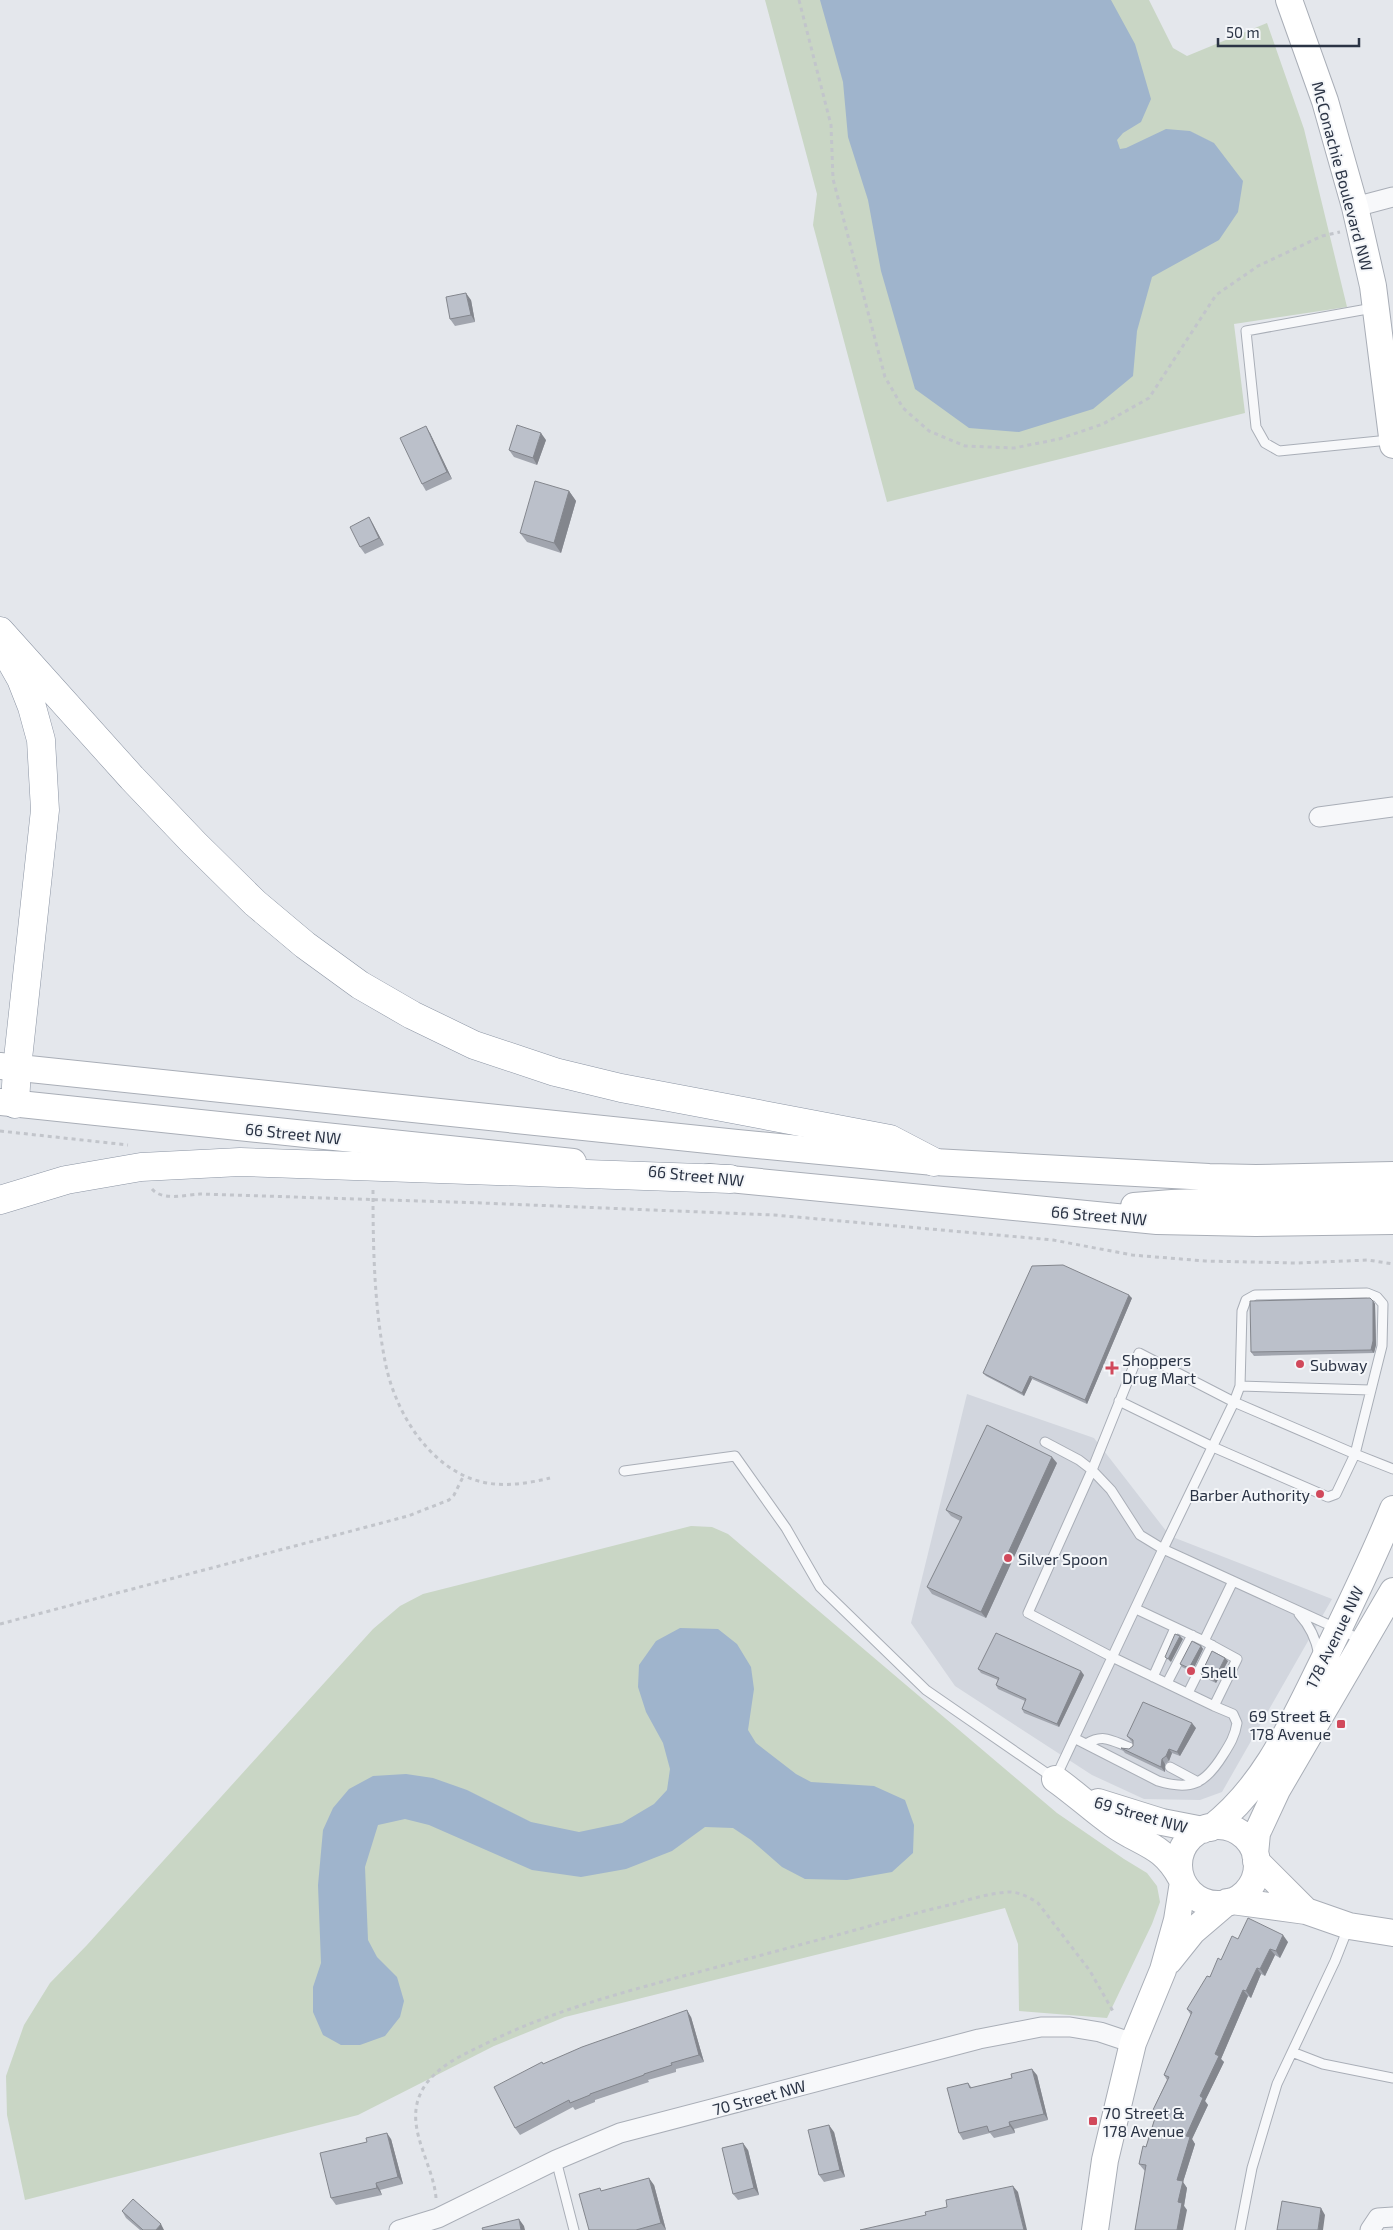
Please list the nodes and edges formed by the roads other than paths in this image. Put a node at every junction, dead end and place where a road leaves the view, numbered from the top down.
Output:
1 (1289, 0) edge
2 (1393, 197) edge
3 (1357, 217) junction
4 (1376, 308) junction
5 (1393, 442) edge
6 (0, 631) edge
7 (0, 642) edge
8 (1393, 807) edge
9 (1319, 817) dead end
10 (8, 1067) edge
11 (7, 1103) edge
12 (934, 1162) junction
13 (1393, 1175) edge
14 (730, 1179) junction
15 (1393, 1196) edge
16 (0, 1200) edge
17 (1079, 1214) junction
18 (1393, 1221) edge
19 (1240, 1386) junction
20 (1370, 1390) junction
21 (1119, 1401) junction
22 (1234, 1402) junction
23 (1045, 1442) dead end
24 (1212, 1447) junction
25 (1355, 1454) junction
26 (1393, 1468) edge
27 (1092, 1470) junction
28 (624, 1471) dead end
29 (1393, 1509) edge
30 (1163, 1549) junction
31 (1233, 1581) junction
32 (1393, 1591) edge
33 (1136, 1609) junction
34 (1295, 1610) junction
35 (1175, 1628) junction
36 (1338, 1630) junction
37 (1192, 1635) junction
38 (1365, 1641) junction
39 (1208, 1643) junction
40 (1112, 1657) junction
41 (1320, 1666) junction
42 (1153, 1677) junction
43 (1167, 1683) junction
44 (1188, 1693) junction
45 (1214, 1706) junction
46 (1074, 1738) junction
47 (1086, 1744) junction
48 (1131, 1748) edge
49 (1170, 1767) dead end
50 (1055, 1779) junction
51 (1198, 1782) junction
52 (1078, 1796) junction
53 (1207, 1829) junction
54 (1255, 1858) junction
55 (1182, 1880) junction
56 (1230, 1902) junction
57 (1306, 1911) junction
58 (1349, 1926) junction
59 (1393, 1933) edge
60 (1163, 1970) junction
61 (1132, 2043) junction
62 (1292, 2052) junction
63 (1393, 2078) edge
64 (556, 2160) junction
65 (440, 2224) edge
66 (399, 2230) edge
67 (574, 2230) edge
68 (1095, 2230) edge
69 (1240, 2230) edge

1 - 3 main road, McConachie Boulevard NW
2 - 3 street
3 - 4 main road, McConachie Boulevard NW
4 - 5 main road, McConachie Boulevard NW
4 - 5 lane
6 - 12 highway
7 - 10 highway
8 - 9 street
10 - 11 highway
10 - 12 main road
11 - 14 main road, 66 Street NW
12 - 13 main road
14 - 16 highway
14 - 17 main road, 66 Street NW
15 - 17 main road
17 - 18 main road, 66 Street NW
19 - 20 lane
19 - 20 lane
19 - 22 lane
20 - 25 lane
21 - 22 lane
21 - 24 lane
21 - 27 lane
22 - 24 lane
22 - 25 lane
23 - 27 lane
24 - 25 lane
24 - 30 lane
25 - 26 lane
27 - 30 lane
27 - 40 lane
28 - 50 lane
29 - 36 main road, 178 Avenue NW
30 - 31 lane
30 - 33 lane
31 - 34 lane
31 - 39 lane
32 - 38 main road, 178 Avenue NW
33 - 35 lane
33 - 40 lane
34 - 36 lane
34 - 41 lane
35 - 37 lane
35 - 42 lane
36 - 38 lane
36 - 41 main road, 178 Avenue NW
37 - 39 lane
37 - 43 lane
38 - 54 main road, 178 Avenue NW
39 - 44 lane
39 - 45 lane
40 - 42 lane
40 - 46 lane
41 - 53 main road, 178 Avenue NW
42 - 43 lane
43 - 44 lane
44 - 45 lane
45 - 51 lane
46 - 47 lane
46 - 50 lane
47 - 48 lane
47 - 51 lane
49 - 51 lane
50 - 52 main road, 69 Street NW
52 - 53 main road, 69 Street NW
52 - 55 main road, 69 Street NW
53 - 54 main road
53 - 55 main road
54 - 56 main road
54 - 57 main road
55 - 56 main road
55 - 60 main road
56 - 57 main road
56 - 60 main road
57 - 58 main road
58 - 59 main road
58 - 62 lane
60 - 61 main road
61 - 64 street, 70 Street NW
61 - 68 main road
62 - 63 lane
62 - 69 lane
64 - 65 street, 70 Street NW
64 - 67 lane
65 - 66 street, 70 Street NW

